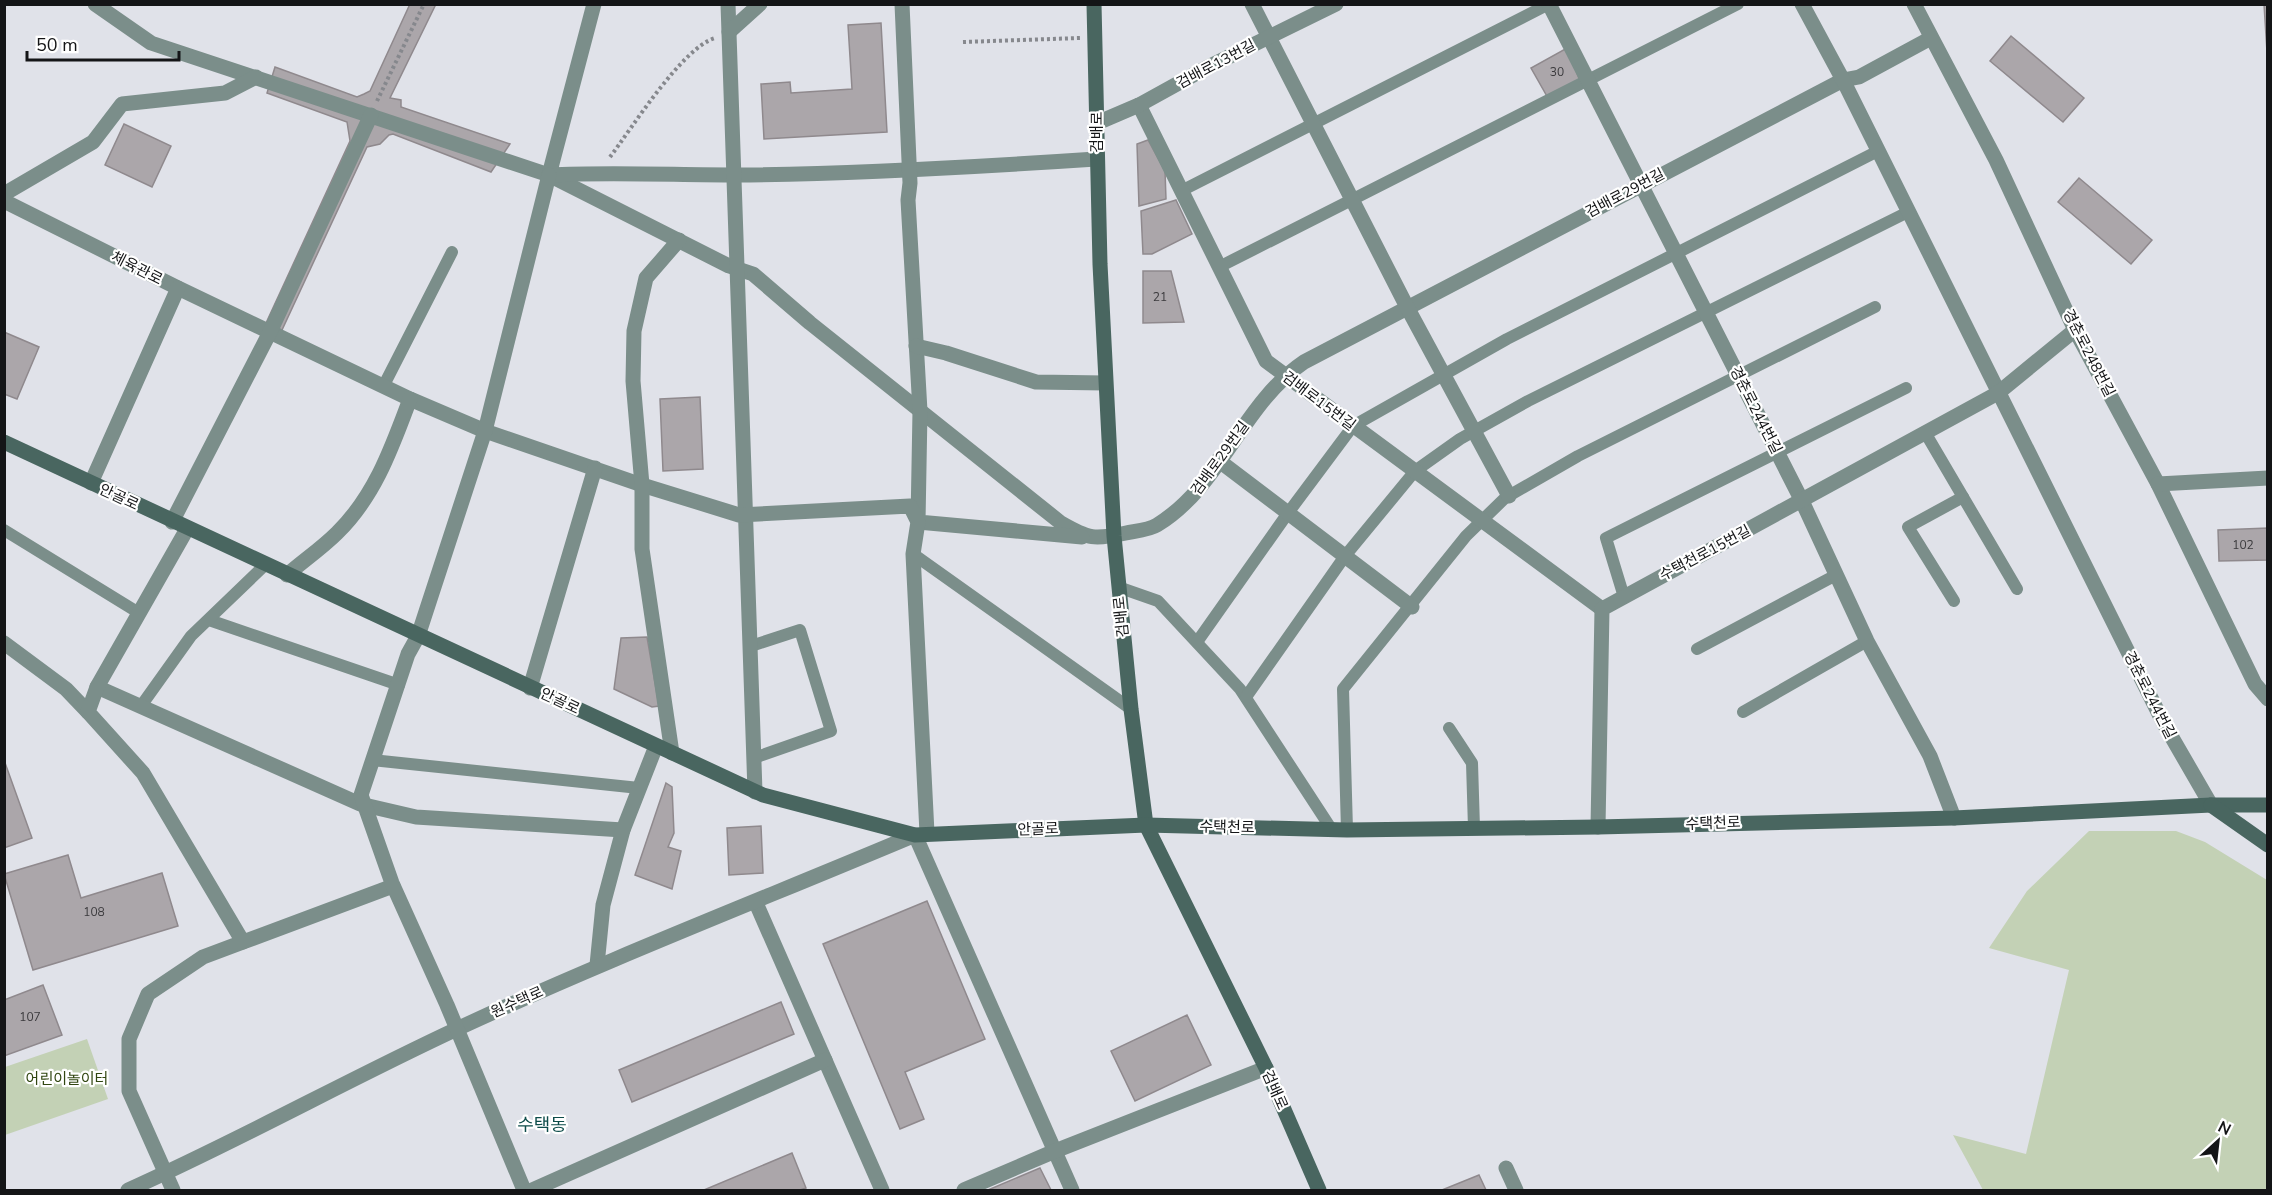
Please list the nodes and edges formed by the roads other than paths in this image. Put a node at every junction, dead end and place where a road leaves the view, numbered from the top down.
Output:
1 (95, 4) edge
2 (594, 4) edge
3 (728, 4) edge
4 (760, 4) edge
5 (902, 4) edge
6 (1094, 4) edge
7 (1252, 4) edge
8 (1335, 4) edge
9 (1549, 4) edge
10 (1738, 4) edge
11 (1802, 4) edge
12 (1914, 4) edge
13 (729, 32) junction
14 (1268, 37) junction
15 (1931, 38) junction
16 (256, 77) junction
17 (1589, 80) junction
18 (1843, 80) junction
19 (1139, 105) junction
20 (371, 115) junction
21 (1097, 123) junction
22 (1314, 124) junction
23 (1878, 152) junction
24 (1096, 159) junction
25 (909, 170) junction
26 (549, 175) junction
27 (736, 175) junction
28 (1641, 184) junction
29 (1181, 191) junction
30 (4, 194) edge
31 (1353, 200) junction
32 (4, 201) edge
33 (1908, 212) junction
34 (679, 240) junction
35 (453, 252) dead end
36 (1678, 254) junction
37 (1220, 267) junction
38 (736, 268) junction
39 (178, 288) junction
40 (1875, 307) dead end
41 (1407, 308) junction
42 (1707, 311) junction
43 (2075, 330) junction
44 (270, 332) junction
45 (916, 346) junction
46 (1284, 375) junction
47 (1444, 375) junction
48 (1739, 376) junction
49 (1105, 383) junction
50 (383, 387) junction
51 (1906, 388) dead end
52 (1998, 393) junction
53 (410, 399) junction
54 (920, 411) junction
55 (1353, 426) junction
56 (485, 431) junction
57 (1474, 432) junction
58 (1926, 434) junction
59 (4, 442) edge
60 (1777, 452) junction
61 (1218, 460) junction
62 (595, 468) junction
63 (1415, 471) junction
64 (2268, 478) edge
65 (90, 483) junction
66 (2158, 484) junction
67 (642, 485) junction
68 (1509, 496) junction
69 (1963, 496) junction
70 (1802, 501) junction
71 (1288, 513) junction
72 (746, 515) junction
73 (1484, 520) junction
74 (172, 522) junction
75 (918, 522) junction
76 (187, 529) junction
77 (4, 530) edge
78 (1114, 536) junction
79 (1087, 538) junction
80 (913, 554) junction
81 (1345, 556) junction
82 (265, 565) junction
83 (287, 575) junction
84 (1836, 575) junction
85 (1118, 587) junction
86 (2017, 589) dead end
87 (1624, 597) junction
88 (1953, 601) dead end
89 (1412, 607) junction
90 (1602, 609) junction
91 (139, 613) junction
92 (209, 620) junction
93 (418, 636) junction
94 (1867, 641) junction
95 (1197, 642) junction
96 (4, 643) edge
97 (751, 646) junction
98 (1697, 649) dead end
99 (399, 685) junction
100 (97, 687) junction
101 (530, 688) junction
102 (1246, 697) junction
103 (2268, 699) edge
104 (141, 706) junction
105 (1131, 709) junction
106 (88, 712) junction
107 (1743, 712) dead end
108 (1449, 728) dead end
109 (656, 746) junction
110 (672, 753) junction
111 (754, 758) junction
112 (372, 760) junction
113 (639, 788) junction
114 (755, 792) junction
115 (2211, 805) junction
116 (2268, 805) edge
117 (365, 806) junction
118 (1954, 818) junction
119 (1146, 825) junction
120 (1598, 826) junction
121 (1474, 828) junction
122 (623, 830) junction
123 (1339, 830) junction
124 (921, 834) junction
125 (2268, 845) edge
126 (393, 886) junction
127 (756, 903) junction
128 (243, 942) junction
129 (597, 965) junction
130 (456, 1029) junction
131 (825, 1060) junction
132 (1266, 1068) junction
133 (1055, 1151) junction
134 (1506, 1168) dead end
135 (166, 1174) junction
136 (128, 1191) edge
137 (173, 1191) edge
138 (524, 1191) edge
139 (532, 1191) edge
140 (882, 1191) edge
141 (964, 1191) edge
142 (1072, 1191) edge
143 (1319, 1191) edge
144 (1516, 1191) edge

1 - 16 street
2 - 26 street
3 - 13 street
4 - 13 street
5 - 25 street
6 - 21 street, 검배로
7 - 14 street
8 - 14 street, 검배로13번길
9 - 17 street, 경춘로244번길
9 - 22 lane
10 - 17 lane
11 - 18 street, 경춘로244번길
12 - 15 street, 경춘로248번길
13 - 27 street
14 - 19 street, 검배로13번길
14 - 22 street
15 - 18 street, 검배로29번길
15 - 43 street, 경춘로248번길
16 - 20 street
16 - 30 street
17 - 28 street, 경춘로244번길
17 - 31 lane
18 - 23 street, 경춘로244번길
18 - 28 street, 검배로29번길
19 - 21 street, 검배로13번길
19 - 29 street, 검배로15번길
20 - 26 street
20 - 44 street
21 - 24 street, 검배로
22 - 29 lane
22 - 31 street
23 - 33 street, 경춘로244번길
23 - 36 lane
24 - 25 street
24 - 49 street, 검배로
25 - 27 street
25 - 45 street
26 - 27 street
26 - 34 street
26 - 56 street
27 - 38 street
28 - 36 street, 경춘로244번길
28 - 41 street, 검배로29번길
29 - 37 street, 검배로15번길
31 - 37 lane
31 - 41 street
32 - 39 street, 체육관로
33 - 42 lane
33 - 52 street, 경춘로244번길
34 - 38 street
34 - 67 street
35 - 50 lane
36 - 42 street, 경춘로244번길
36 - 47 lane
37 - 46 street, 검배로15번길
38 - 54 street
38 - 72 street
39 - 44 street, 체육관로
39 - 65 street
40 - 48 lane
41 - 46 street, 검배로29번길
41 - 47 street
42 - 48 street, 경춘로244번길
42 - 57 lane
43 - 52 street, 수택천로15번길
43 - 66 street, 경춘로248번길
44 - 50 street, 체육관로
44 - 74 street
45 - 49 street
45 - 54 street
46 - 55 street, 검배로15번길
46 - 61 street, 검배로29번길
47 - 55 lane
47 - 57 street
48 - 60 street, 경춘로244번길
48 - 68 lane
49 - 78 street, 검배로
50 - 53 street, 체육관로
51 - 60 lane
52 - 58 street, 수택천로15번길
52 - 115 street, 경춘로244번길
53 - 56 street, 체육관로
53 - 83 street
54 - 75 street
54 - 79 street
55 - 63 street, 검배로15번길
55 - 71 lane
56 - 62 street, 체육관로
56 - 93 street
57 - 63 lane
57 - 68 street
58 - 69 lane
58 - 70 street, 수택천로15번길
59 - 65 street, 안골로
60 - 70 street, 경춘로244번길
60 - 87 lane
61 - 71 street
61 - 78 street, 검배로29번길
62 - 67 street, 체육관로
62 - 101 street
63 - 73 street, 검배로15번길
63 - 81 lane
64 - 66 street
65 - 74 street, 안골로
66 - 103 street, 경춘로248번길
67 - 72 street, 체육관로
67 - 110 street
68 - 73 lane
69 - 86 lane
69 - 88 lane
70 - 84 street, 경춘로244번길
70 - 87 street, 수택천로15번길
71 - 81 street
71 - 95 lane
72 - 75 street, 체육관로
72 - 97 street
73 - 89 lane
73 - 90 street, 검배로15번길
74 - 76 street, 안골로
75 - 79 street, 검배로29번길
75 - 80 street
76 - 82 street, 안골로
76 - 91 street
77 - 91 lane
78 - 79 street, 검배로29번길
78 - 85 street, 검배로
80 - 105 lane
80 - 124 street
81 - 89 street
81 - 102 lane
82 - 83 street, 안골로
82 - 92 lane
83 - 93 street, 안골로
84 - 94 street, 경춘로244번길
84 - 98 lane
85 - 95 lane
85 - 105 street, 검배로
87 - 90 street, 수택천로15번길
89 - 123 lane
90 - 120 street
91 - 100 street
92 - 99 lane
92 - 104 lane
93 - 99 street
93 - 101 street, 안골로
94 - 107 lane
94 - 118 street, 경춘로244번길
95 - 102 lane
96 - 106 street
97 - 111 street
97 - 111 lane
99 - 112 street
100 - 104 street
100 - 106 street
101 - 109 street, 안골로
102 - 123 lane
104 - 117 street
105 - 119 street, 검배로
106 - 128 street
108 - 121 lane
109 - 110 street, 안골로
109 - 113 street
110 - 114 street, 안골로
111 - 114 street
112 - 113 lane
112 - 117 street
113 - 122 street
114 - 124 street, 안골로
115 - 116 street, 수택천로
115 - 118 street, 수택천로
115 - 125 street
117 - 122 street
117 - 126 street
118 - 120 street, 수택천로
119 - 123 street, 수택천로
119 - 124 street, 안골로
119 - 132 street, 검배로
120 - 121 street, 수택천로
121 - 123 street, 수택천로
122 - 129 street
124 - 127 street, 원수택로
124 - 133 street
126 - 128 street
126 - 130 street
127 - 129 street, 원수택로
127 - 131 street
128 - 135 street
129 - 130 street, 원수택로
130 - 135 street, 원수택로
130 - 138 street
131 - 139 street
131 - 140 street
132 - 133 street
132 - 143 street, 검배로
133 - 141 street
133 - 142 street
134 - 144 street
135 - 136 street, 원수택로
135 - 137 street

